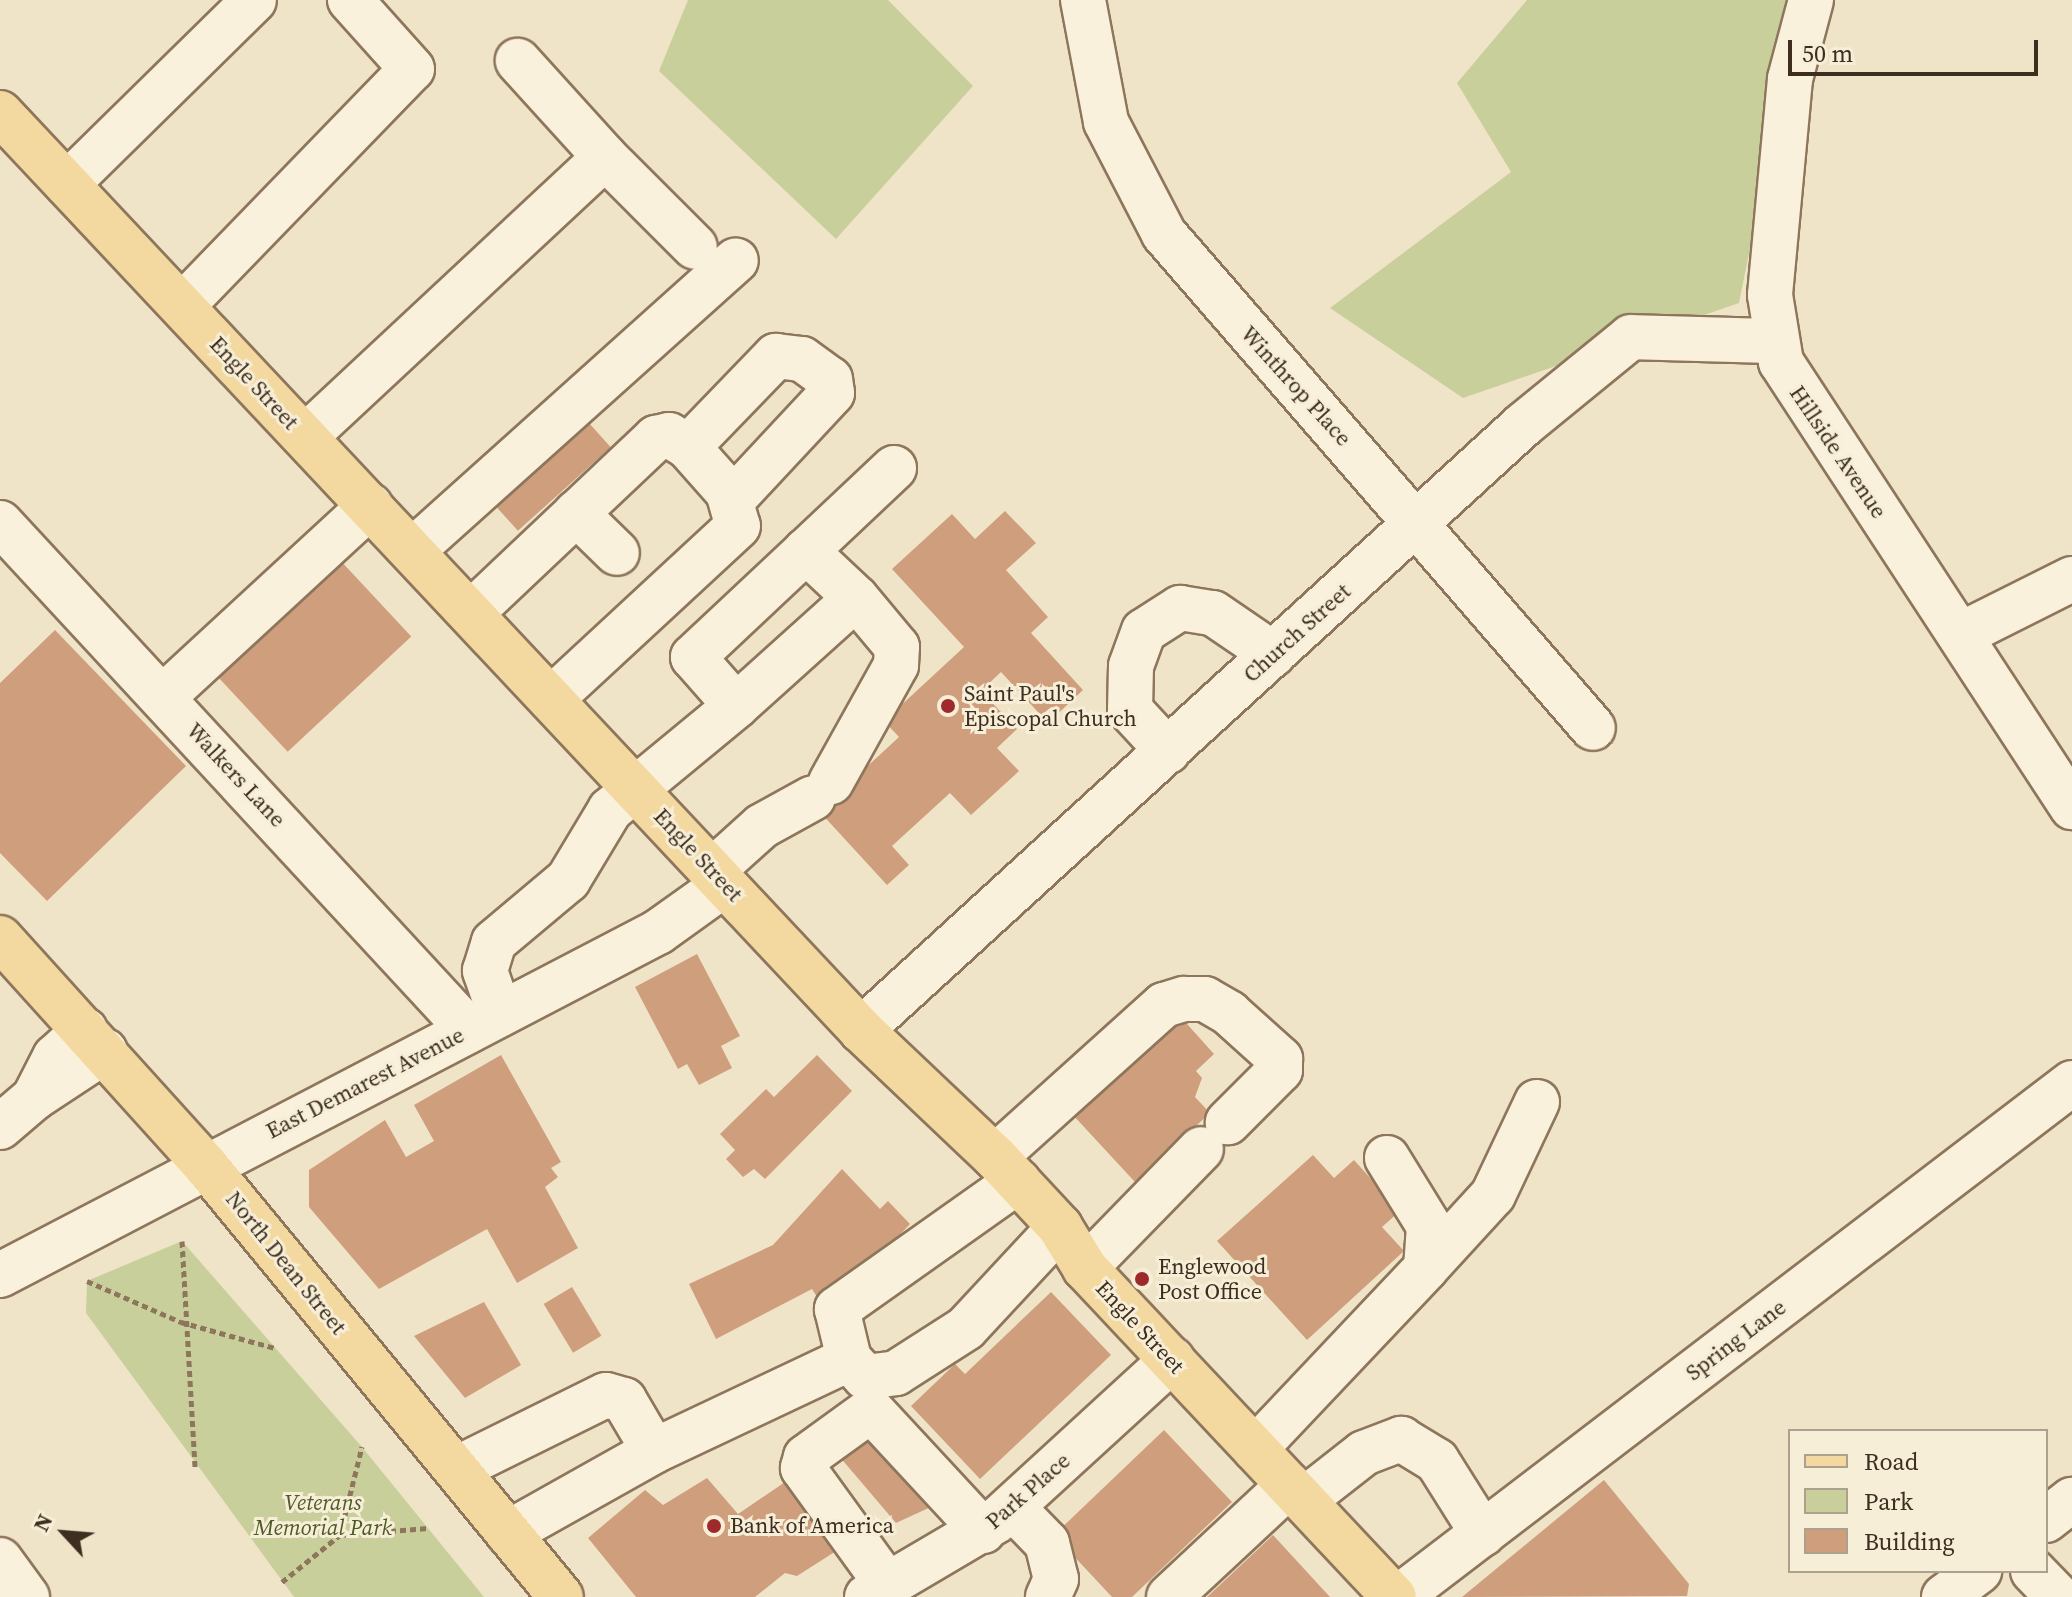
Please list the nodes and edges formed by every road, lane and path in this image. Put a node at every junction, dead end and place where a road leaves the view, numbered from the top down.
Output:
1 (254, 0) edge
2 (350, 0) edge
3 (1083, 0) edge
4 (1811, 0) edge
5 (518, 61) dead end
6 (0, 113) edge
7 (605, 157) junction
8 (67, 184) junction
9 (695, 247) dead end
10 (736, 260) dead end
11 (182, 306) junction
12 (1775, 341) junction
13 (305, 437) junction
14 (688, 447) junction
15 (894, 468) dead end
16 (733, 499) junction
17 (370, 506) junction
18 (576, 513) junction
19 (1418, 522) junction
20 (0, 523) edge
21 (412, 551) junction
22 (806, 551) junction
23 (634, 573) junction
24 (2072, 579) edge
25 (856, 598) junction
26 (471, 613) junction
27 (1962, 634) junction
28 (1273, 654) junction
29 (163, 697) junction
30 (551, 699) junction
31 (736, 706) junction
32 (1593, 728) dead end
33 (1168, 751) junction
34 (635, 788) junction
35 (2072, 807) edge
36 (719, 878) junction
37 (0, 938) edge
38 (485, 1022) junction
39 (861, 1030) junction
40 (95, 1040) junction
41 (2072, 1083) edge
42 (1537, 1102) dead end
43 (0, 1127) edge
44 (1387, 1158) dead end
45 (206, 1166) junction
46 (1007, 1169) junction
47 (1060, 1227) junction
48 (182, 1241) dead end
49 (1085, 1268) junction
50 (1426, 1268) junction
51 (2, 1271) edge
52 (87, 1281) dead end
53 (187, 1324) junction
54 (275, 1348) dead end
55 (849, 1359) junction
56 (1172, 1360) junction
57 (362, 1447) dead end
58 (1255, 1449) junction
59 (654, 1451) junction
60 (195, 1468) dead end
61 (456, 1469) junction
62 (1297, 1493) junction
63 (2072, 1500) edge
64 (2048, 1518) edge
65 (998, 1519) junction
66 (428, 1528) dead end
67 (508, 1533) junction
68 (1483, 1534) junction
69 (340, 1535) junction
70 (0, 1560) edge
71 (1976, 1573) edge
72 (2035, 1573) edge
73 (282, 1582) dead end
74 (1383, 1592) edge
75 (876, 1594) edge
76 (27, 1597) edge
77 (561, 1597) edge
78 (1048, 1597) edge
79 (1169, 1597) edge
80 (1944, 1597) edge
81 (2058, 1597) edge

1 - 8 street
2 - 11 street
3 - 19 street, Winthrop Place
4 - 12 street, Hillside Avenue
5 - 7 street
6 - 8 main road, Engle Street
7 - 9 street
7 - 13 street
8 - 11 main road, Engle Street
10 - 21 street
11 - 13 main road, Engle Street
12 - 19 street, Church Street
12 - 27 street, Hillside Avenue
13 - 17 main road, Engle Street
14 - 16 street
14 - 16 street
14 - 18 street
15 - 22 street
16 - 23 street
17 - 21 main road, Engle Street
17 - 29 street
18 - 23 street
18 - 26 street
19 - 28 street, Church Street
19 - 32 street, Winthrop Place
20 - 29 street, Walkers Lane
21 - 26 main road, Engle Street
22 - 25 street
22 - 31 street
23 - 30 street
24 - 27 street
25 - 31 street
25 - 36 street, East Demarest Avenue
26 - 30 main road, Engle Street
27 - 35 street, Hillside Avenue
28 - 33 street, Church Street
28 - 33 street
29 - 38 street, Walkers Lane
30 - 34 main road, Engle Street
31 - 34 street
33 - 39 street, Church Street
34 - 36 main road, Engle Street
34 - 38 street
36 - 38 street, East Demarest Avenue
36 - 39 main road, Engle Street
37 - 40 main road, North Dean Street
38 - 45 street, East Demarest Avenue
39 - 46 main road, Engle Street
40 - 43 street
40 - 45 main road, North Dean Street
41 - 68 street, Spring Lane
42 - 50 street
44 - 50 street
45 - 51 street, East Demarest Avenue
45 - 61 main road, North Dean Street
46 - 47 main road, Engle Street
46 - 49 street
46 - 55 street
47 - 49 main road, Engle Street
47 - 55 street
48 - 53 path
49 - 56 main road, Engle Street
50 - 58 street
52 - 53 path
53 - 54 path
53 - 60 path
55 - 59 street
56 - 58 main road, Engle Street
56 - 65 street, Park Place
57 - 69 path
58 - 62 main road, Engle Street
59 - 61 street
59 - 67 street
61 - 67 main road, North Dean Street
62 - 68 street
62 - 74 main road, Engle Street
62 - 79 street
63 - 64 street
65 - 75 street, Park Place
65 - 75 street
65 - 78 street
66 - 69 path
67 - 77 main road, North Dean Street
68 - 74 street, Spring Lane
69 - 73 path
70 - 76 street
71 - 80 street
72 - 81 street

